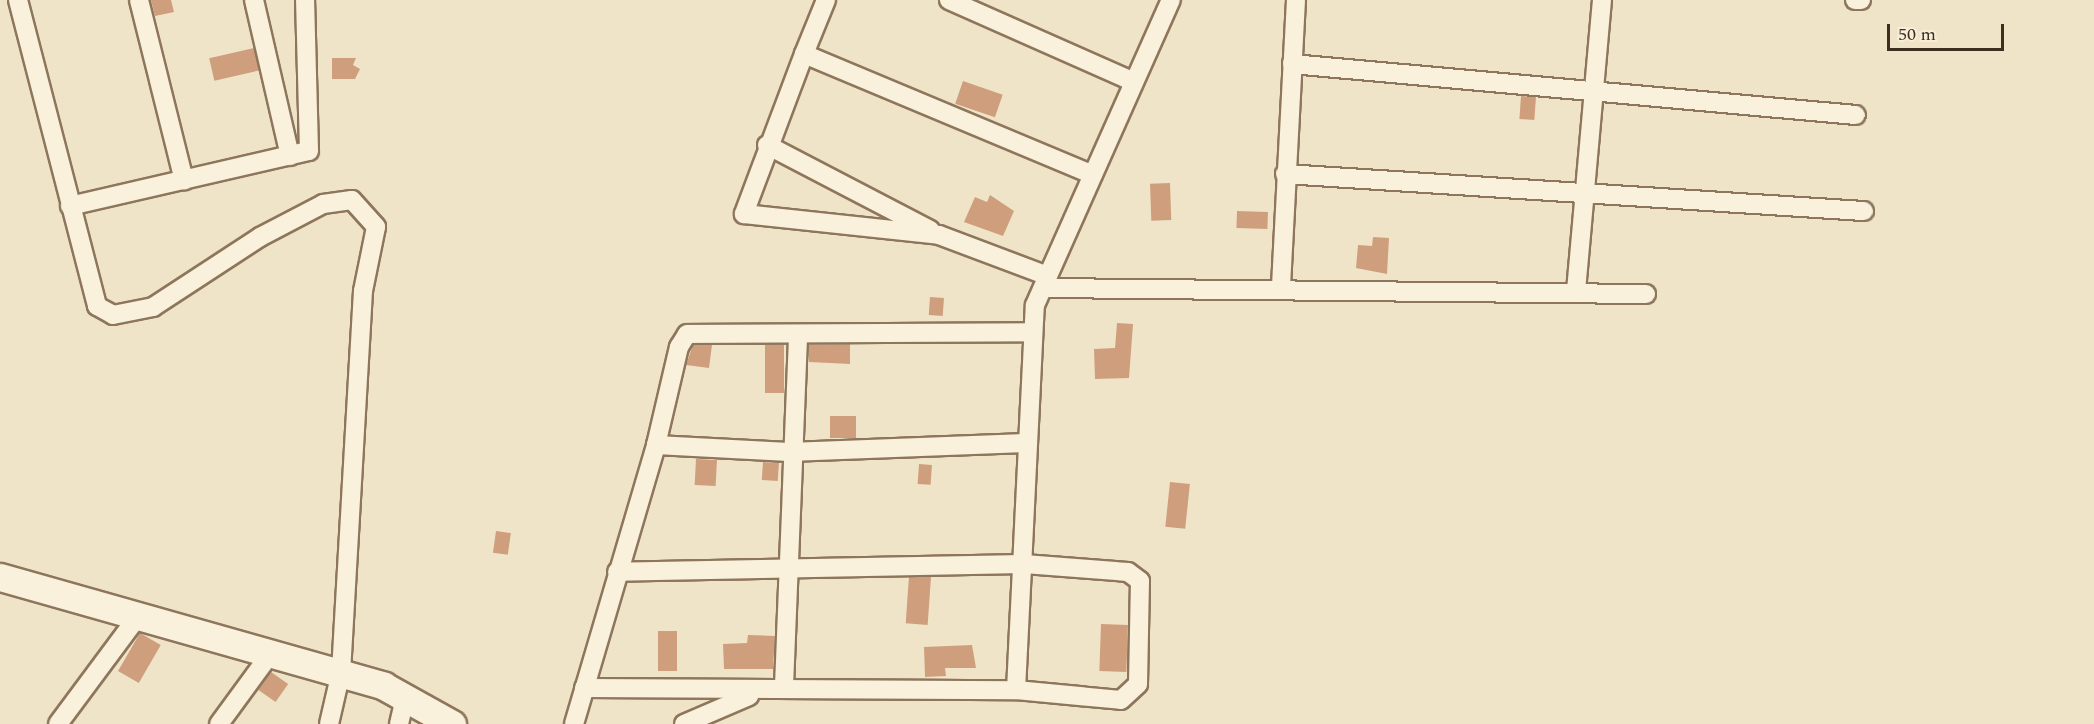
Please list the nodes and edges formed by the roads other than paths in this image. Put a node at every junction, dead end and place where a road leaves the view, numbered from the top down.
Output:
1 (18, 0) edge
2 (140, 0) edge
3 (254, 0) edge
4 (305, 0) edge
5 (826, 0) edge
6 (949, 0) edge
7 (1171, 0) edge
8 (1296, 0) edge
9 (1602, 0) edge
10 (1856, 0) edge
11 (1861, 0) edge
12 (804, 54) junction
13 (1292, 64) junction
14 (1134, 82) junction
15 (1598, 91) junction
16 (1856, 115) dead end
17 (767, 146) junction
18 (290, 156) junction
19 (1285, 174) junction
20 (1093, 175) junction
21 (184, 180) junction
22 (1588, 192) junction
23 (70, 206) junction
24 (1864, 211) dead end
25 (939, 235) junction
26 (1046, 282) junction
27 (1281, 286) junction
28 (1576, 291) junction
29 (1646, 294) dead end
30 (1031, 332) junction
31 (798, 335) junction
32 (1026, 443) junction
33 (656, 445) junction
34 (789, 452) junction
35 (1024, 564) junction
36 (787, 567) junction
37 (617, 572) junction
38 (0, 577) edge
39 (136, 619) junction
40 (268, 657) junction
41 (341, 672) junction
42 (784, 686) junction
43 (584, 688) junction
44 (1016, 690) junction
45 (755, 693) junction
46 (405, 697) junction
47 (57, 724) edge
48 (219, 724) edge
49 (329, 724) edge
50 (399, 724) edge
51 (452, 724) edge
52 (574, 724) edge
53 (684, 724) edge

1 - 23 street
2 - 21 street
3 - 18 street
4 - 18 street
5 - 12 street
6 - 14 street
7 - 14 street
8 - 13 street
9 - 15 street
10 - 11 street
12 - 17 street
12 - 20 street
13 - 15 street
13 - 19 street
14 - 20 street
15 - 16 street
15 - 22 street
17 - 25 street
17 - 25 street
18 - 21 street
19 - 22 street
19 - 27 street
20 - 26 street
21 - 23 street
22 - 24 street
22 - 28 street
23 - 41 street
25 - 26 street
26 - 27 street
26 - 30 street
27 - 28 street
28 - 29 street
30 - 31 street
30 - 32 street
31 - 33 street
31 - 34 street
32 - 34 street
32 - 35 street
33 - 34 street
33 - 37 street
34 - 36 street
35 - 36 street
35 - 44 street
35 - 44 street
36 - 37 street
36 - 42 street
37 - 43 street
38 - 39 street
39 - 40 street
39 - 47 street
40 - 41 street
40 - 48 street
41 - 46 street
41 - 49 street
42 - 44 street
42 - 45 street
43 - 45 street
43 - 52 street
45 - 53 street
46 - 50 street
46 - 51 street

